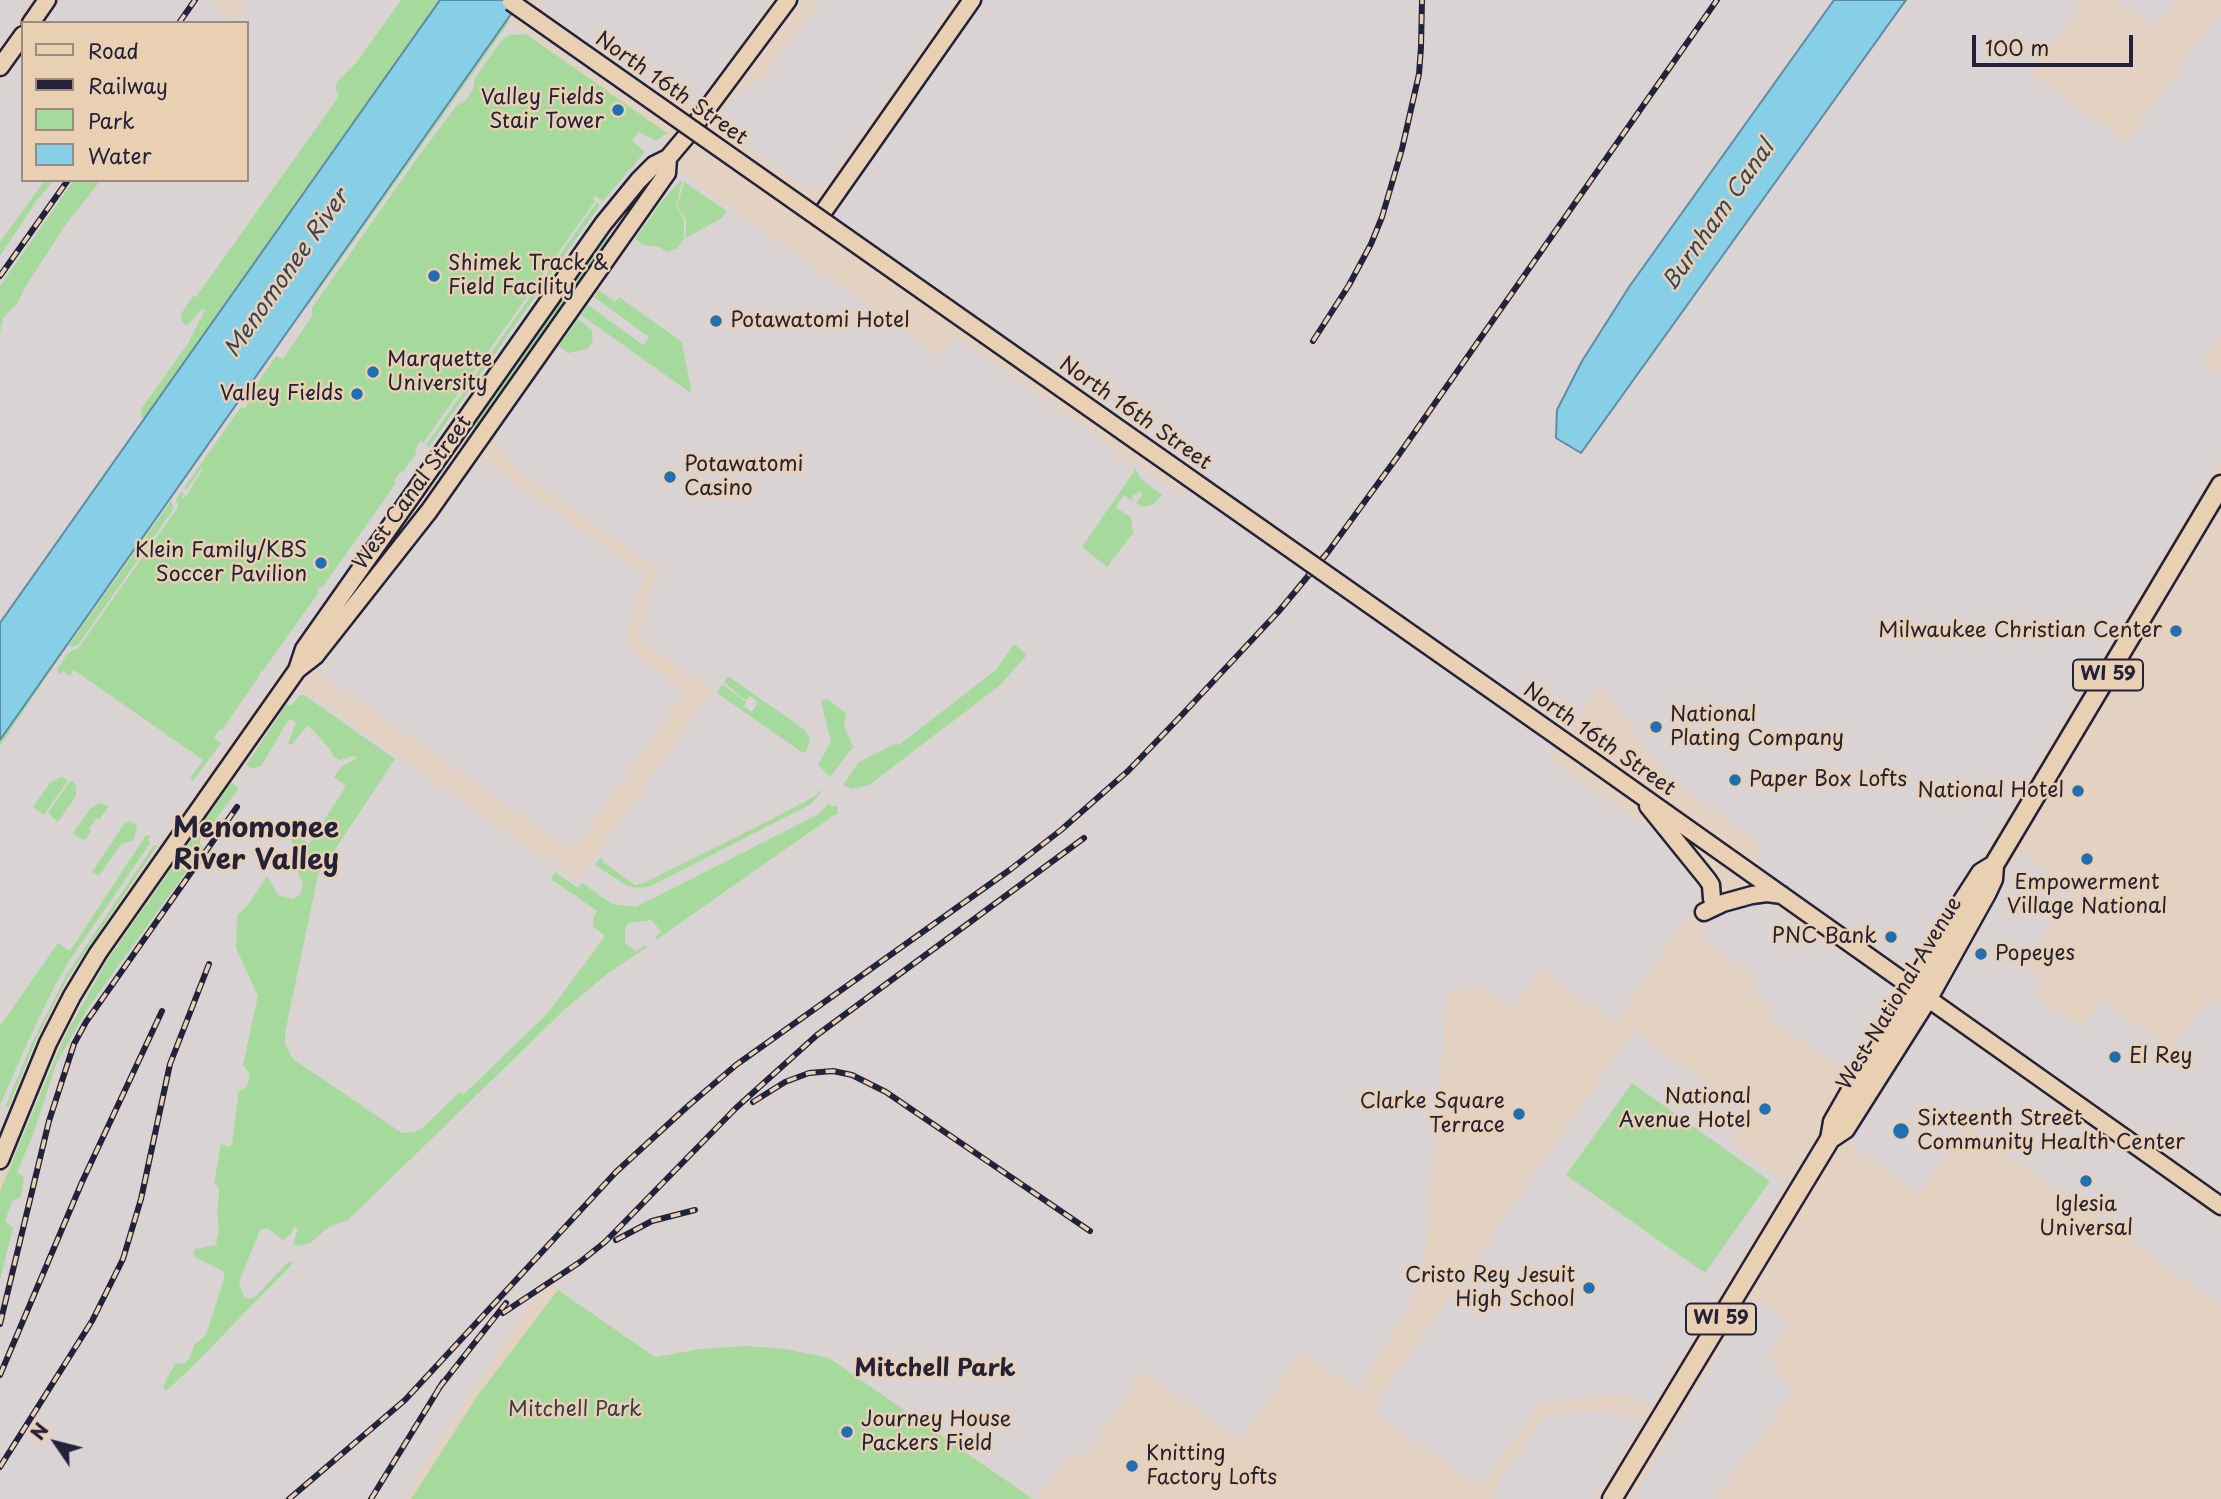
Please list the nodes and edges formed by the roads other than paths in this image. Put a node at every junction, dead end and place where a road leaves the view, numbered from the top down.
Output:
1 (47, 0) edge
2 (508, 0) edge
3 (788, 0) edge
4 (961, 0) edge
5 (972, 0) edge
6 (32, 21) edge
7 (956, 23) junction
8 (21, 37) edge
9 (0, 67) edge
10 (668, 158) junction
11 (819, 218) junction
12 (457, 431) junction
13 (476, 444) junction
14 (2221, 485) edge
15 (416, 489) junction
16 (435, 502) junction
17 (297, 670) junction
18 (1638, 793) junction
19 (1994, 865) junction
20 (1783, 896) junction
21 (1952, 918) junction
22 (1968, 929) junction
23 (1920, 992) junction
24 (0, 1160) edge
25 (2221, 1206) edge
26 (1612, 1499) edge

1 - 6 street
2 - 11 street, North 16th Street, bridge
3 - 10 street, West Canal Street
4 - 7 street
5 - 7 street
7 - 11 street
8 - 9 street
10 - 12 street, West Canal Street
10 - 13 street, West Canal Street
11 - 18 street, North 16th Street, bridge
12 - 13 street
12 - 15 street, West Canal Street
13 - 16 street, West Canal Street
14 - 19 main road, West National Avenue / WI 59
15 - 16 street
15 - 17 street, West Canal Street
16 - 17 street, West Canal Street
17 - 24 street, West Canal Street
18 - 20 street, North 16th Street
18 - 20 street
19 - 21 main road, West National Avenue / WI 59
19 - 22 main road, West National Avenue / WI 59
20 - 23 street, North 16th Street
21 - 22 main road
21 - 23 main road, West National Avenue / WI 59
22 - 23 main road, West National Avenue / WI 59
23 - 25 street, North 16th Street
23 - 26 main road, West National Avenue / WI 59

